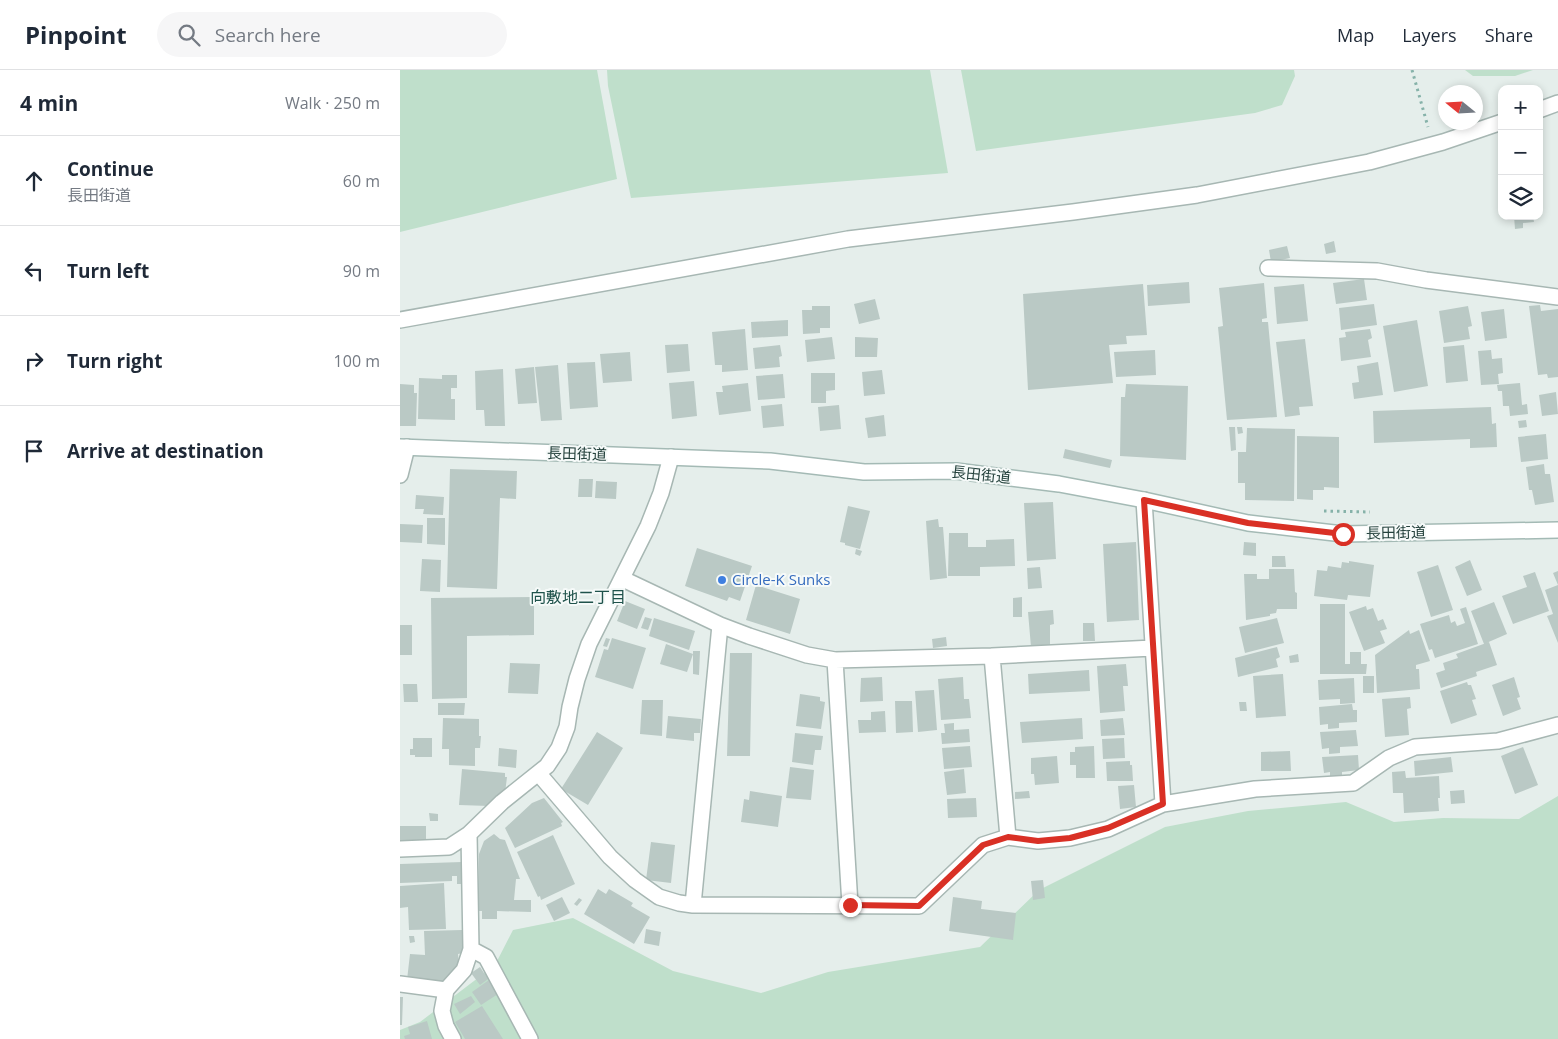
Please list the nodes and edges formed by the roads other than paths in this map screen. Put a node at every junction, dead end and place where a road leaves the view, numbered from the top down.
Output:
1 (1558, 103) edge
2 (1543, 109) edge
3 (1498, 123) edge
4 (1268, 268) dead end
5 (1558, 297) edge
6 (400, 320) edge
7 (403, 447) edge
8 (671, 457) junction
9 (400, 475) edge
10 (1144, 500) junction
11 (1558, 530) edge
12 (622, 579) junction
13 (720, 625) junction
14 (1153, 648) junction
15 (992, 656) junction
16 (836, 660) junction
17 (1558, 726) edge
18 (539, 774) junction
19 (1163, 804) junction
20 (469, 834) junction
21 (1008, 837) junction
22 (400, 849) edge
23 (692, 905) junction
24 (850, 905) junction
25 (471, 949) junction
26 (400, 984) edge
27 (446, 990) junction
28 (453, 1039) edge
29 (530, 1039) edge

1 - 2 street
3 - 6 street
4 - 5 street
7 - 8 street, 長田街道
7 - 9 street
8 - 10 street, 長田街道
8 - 12 street
10 - 11 street, 長田街道
10 - 14 street
12 - 13 street
12 - 18 street
13 - 16 street
13 - 23 street
14 - 15 street
14 - 19 street
15 - 16 street
15 - 21 street
16 - 24 street
17 - 19 street
18 - 20 street
18 - 23 street
19 - 21 street
20 - 22 street
20 - 25 street
21 - 24 street
23 - 24 street
25 - 27 street
25 - 29 street
26 - 27 street
27 - 28 street

